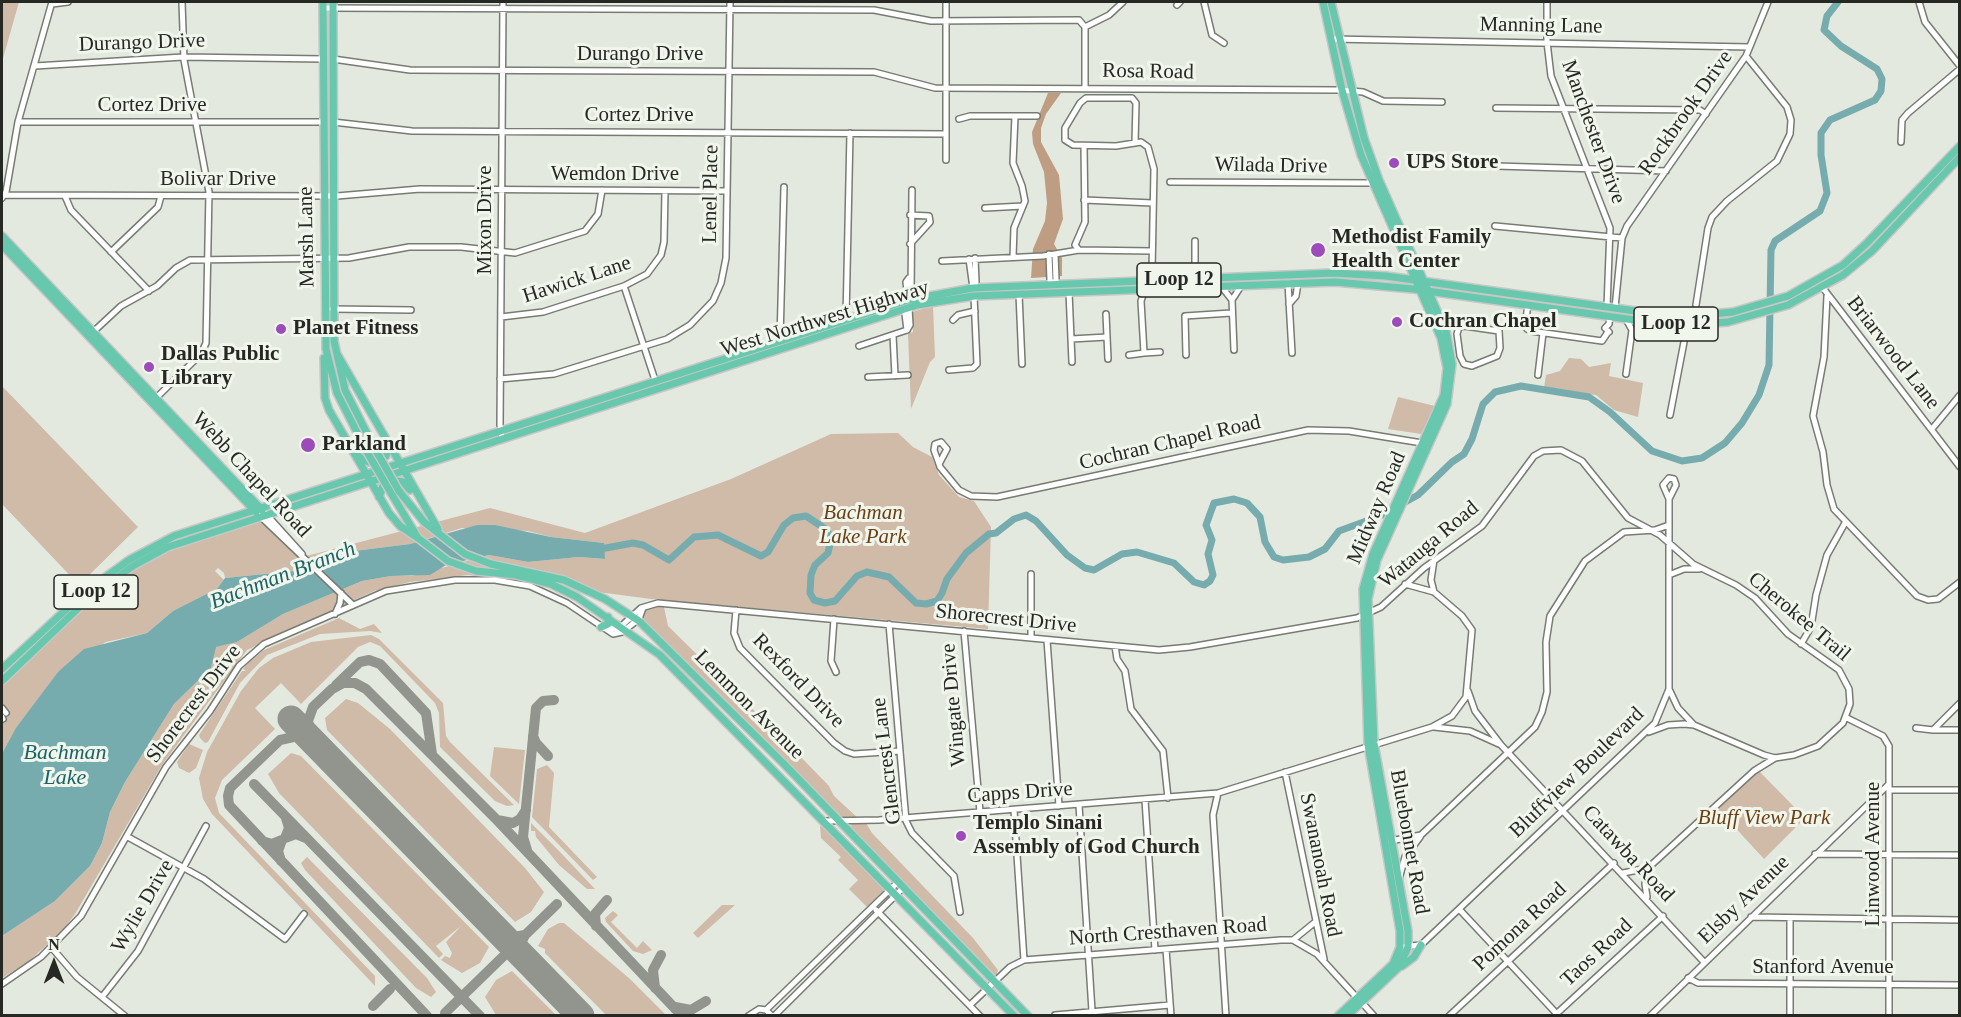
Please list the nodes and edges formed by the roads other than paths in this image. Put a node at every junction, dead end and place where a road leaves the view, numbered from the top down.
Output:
1 (68, 2) edge
2 (182, 2) edge
3 (730, 2) edge
4 (946, 2) edge
5 (1123, 2) edge
6 (1204, 2) edge
7 (1323, 2) edge
8 (1331, 2) edge
9 (1547, 2) edge
10 (1768, 2) edge
11 (1919, 2) edge
12 (52, 3) edge
13 (323, 5) edge
14 (333, 5) edge
15 (503, 5) edge
16 (730, 10) junction
17 (946, 21) junction
18 (1085, 27) junction
19 (1336, 39) junction
20 (1547, 42) junction
21 (1224, 43) dead end
22 (1749, 47) junction
23 (1746, 56) junction
24 (183, 57) junction
25 (323, 59) junction
26 (333, 59) junction
27 (35, 66) junction
28 (1959, 68) edge
29 (502, 70) junction
30 (729, 71) junction
31 (946, 88) junction
32 (1084, 88) junction
33 (1346, 90) junction
34 (1443, 102) dead end
35 (1496, 108) dead end
36 (1564, 110) junction
37 (1706, 114) junction
38 (1015, 116) junction
39 (1037, 116) dead end
40 (959, 119) dead end
41 (18, 122) junction
42 (196, 122) junction
43 (323, 122) junction
44 (333, 122) junction
45 (502, 131) junction
46 (729, 133) junction
47 (850, 133) junction
48 (946, 134) junction
49 (1136, 142) junction
50 (1901, 142) dead end
51 (1084, 146) junction
52 (1959, 146) edge
53 (1959, 158) edge
54 (946, 160) dead end
55 (1496, 166) dead end
56 (1586, 167) junction
57 (1666, 171) junction
58 (1375, 181) junction
59 (1170, 182) dead end
60 (784, 187) dead end
61 (502, 190) junction
62 (602, 190) junction
63 (912, 190) dead end
64 (665, 191) junction
65 (727, 191) junction
66 (65, 195) junction
67 (3, 196) edge
68 (161, 196) junction
69 (210, 196) junction
70 (323, 196) junction
71 (333, 196) junction
72 (1084, 200) junction
73 (1153, 203) junction
74 (1905, 204) junction
75 (1023, 206) junction
76 (985, 208) dead end
77 (1911, 209) junction
78 (910, 215) junction
79 (1393, 223) junction
80 (1495, 226) dead end
81 (2, 236) edge
82 (1611, 236) junction
83 (1622, 238) junction
84 (1195, 241) dead end
85 (909, 244) junction
86 (2, 245) edge
87 (1079, 250) junction
88 (1152, 251) junction
89 (111, 252) junction
90 (501, 254) junction
91 (1052, 254) junction
92 (1013, 257) junction
93 (209, 258) junction
94 (323, 258) junction
95 (334, 258) junction
96 (972, 259) junction
97 (942, 261) dead end
98 (25, 266) junction
99 (1195, 268) junction
100 (1152, 272) dead end
101 (1334, 273) junction
102 (1182, 279) junction
103 (1207, 279) junction
104 (1288, 279) junction
105 (1416, 280) junction
106 (1819, 280) junction
107 (1424, 282) junction
108 (1298, 283) junction
109 (1308, 283) junction
110 (1053, 284) junction
111 (624, 286) junction
112 (1221, 286) junction
113 (1241, 286) junction
114 (973, 288) junction
115 (1823, 288) junction
116 (1145, 289) junction
117 (1134, 290) junction
118 (1424, 290) junction
119 (149, 291) junction
120 (1069, 292) junction
121 (1054, 293) junction
122 (1446, 293) junction
123 (1019, 294) junction
124 (974, 296) junction
125 (1827, 296) junction
126 (1232, 300) junction
127 (1141, 301) junction
128 (908, 304) junction
129 (1289, 304) junction
130 (1528, 305) junction
131 (1696, 305) dead end
132 (1611, 307) junction
133 (329, 309) junction
134 (411, 310) dead end
135 (1436, 310) junction
136 (975, 312) junction
137 (1231, 313) junction
138 (1106, 314) dead end
139 (501, 316) junction
140 (1689, 316) junction
141 (846, 319) junction
142 (1626, 319) junction
143 (953, 320) dead end
144 (1610, 320) junction
145 (1644, 321) junction
146 (1688, 325) junction
147 (848, 327) junction
148 (1632, 330) junction
149 (1543, 333) junction
150 (91, 334) junction
151 (893, 335) junction
152 (1107, 337) junction
153 (1071, 339) junction
154 (780, 340) junction
155 (644, 346) junction
156 (859, 346) dead end
157 (326, 349) junction
158 (781, 349) junction
159 (1234, 350) dead end
160 (1454, 351) junction
161 (1160, 352) dead end
162 (1292, 352) dead end
163 (1143, 353) junction
164 (337, 354) junction
165 (1129, 355) dead end
166 (1186, 355) dead end
167 (1108, 359) dead end
168 (1072, 362) dead end
169 (1022, 364) dead end
170 (699, 366) junction
171 (949, 370) dead end
172 (677, 373) junction
173 (1626, 374) dead end
174 (701, 375) junction
175 (908, 375) dead end
176 (1538, 375) dead end
177 (895, 376) junction
178 (868, 377) dead end
179 (500, 379) junction
180 (655, 380) junction
181 (656, 389) junction
182 (1959, 395) edge
183 (153, 401) junction
184 (584, 403) junction
185 (587, 411) junction
186 (1670, 415) dead end
187 (1932, 429) junction
188 (501, 430) junction
189 (502, 438) junction
190 (387, 443) junction
191 (1426, 444) junction
192 (349, 445) junction
193 (453, 445) junction
194 (457, 453) junction
195 (398, 463) junction
196 (939, 464) dead end
197 (1959, 467) edge
198 (403, 471) junction
199 (364, 472) junction
200 (369, 481) junction
201 (399, 491) joint
202 (391, 493) joint
203 (417, 495) junction
204 (379, 497) junction
205 (1669, 499) dead end
206 (260, 512) junction
207 (1629, 518) junction
208 (1845, 523) junction
209 (1669, 525) junction
210 (1649, 530) junction
211 (440, 532) junction
212 (1624, 532) junction
213 (418, 538) junction
214 (1669, 543) junction
215 (166, 544) junction
216 (1434, 560) junction
217 (1700, 569) junction
218 (1031, 574) dead end
219 (1669, 575) junction
220 (1959, 582) edge
221 (1405, 584) junction
222 (1434, 592) junction
223 (341, 593) junction
224 (352, 604) junction
225 (67, 606) junction
226 (736, 610) junction
227 (335, 614) junction
228 (1365, 616) junction
229 (608, 617) junction
230 (634, 618) junction
231 (834, 619) junction
232 (889, 624) junction
233 (57, 627) junction
234 (601, 627) junction
235 (624, 628) junction
236 (964, 632) junction
237 (1031, 638) junction
238 (31, 640) junction
239 (1047, 640) junction
240 (1801, 644) junction
241 (1115, 646) junction
242 (19, 666) junction
243 (2, 669) edge
244 (836, 672) dead end
245 (2, 681) edge
246 (1468, 689) junction
247 (1669, 689) junction
248 (1959, 703) edge
249 (1847, 718) junction
250 (1694, 725) junction
251 (1432, 727) junction
252 (1916, 728) dead end
253 (1933, 730) junction
254 (1959, 730) edge
255 (1649, 732) junction
256 (1371, 744) junction
257 (1501, 745) junction
258 (900, 751) junction
259 (1509, 753) junction
260 (1755, 753) junction
261 (1775, 758) junction
262 (783, 763) junction
263 (776, 771) junction
264 (1754, 771) junction
265 (1285, 772) junction
266 (1889, 787) junction
267 (1959, 790) edge
268 (1218, 794) junction
269 (1168, 798) junction
270 (1145, 800) junction
271 (1078, 805) junction
272 (1059, 806) junction
273 (1014, 810) junction
274 (1564, 810) junction
275 (980, 812) junction
276 (906, 818) junction
277 (825, 821) junction
278 (839, 822) junction
279 (206, 826) dead end
280 (1421, 836) junction
281 (128, 837) junction
282 (1408, 839) junction
283 (1389, 842) junction
284 (1410, 848) junction
285 (1815, 854) junction
286 (1889, 854) junction
287 (1959, 855) edge
288 (1614, 864) junction
289 (184, 868) junction
290 (1648, 868) junction
291 (1623, 873) junction
292 (897, 882) junction
293 (1399, 883) junction
294 (891, 888) junction
295 (903, 888) junction
296 (897, 894) junction
297 (1650, 903) junction
298 (873, 906) junction
299 (1459, 909) junction
300 (878, 912) junction
301 (960, 912) dead end
302 (304, 914) dead end
303 (1663, 916) junction
304 (1750, 916) junction
305 (1790, 919) junction
306 (1889, 919) junction
307 (1959, 920) edge
308 (1314, 923) junction
309 (1293, 940) junction
310 (1221, 945) junction
311 (1422, 945) junction
312 (1404, 947) junction
313 (52, 948) junction
314 (1166, 949) junction
315 (1155, 950) junction
316 (825, 953) junction
317 (1088, 955) junction
318 (831, 959) junction
319 (1024, 960) junction
320 (1508, 962) junction
321 (1704, 962) junction
322 (1326, 963) junction
323 (1400, 967) junction
324 (807, 970) junction
325 (813, 976) junction
326 (1688, 978) junction
327 (995, 982) junction
328 (2, 984) edge
329 (1790, 984) junction
330 (1889, 984) junction
331 (1959, 985) edge
332 (988, 989) junction
333 (780, 996) junction
334 (102, 997) junction
335 (1361, 1002) junction
336 (787, 1003) junction
337 (970, 1005) junction
338 (1170, 1005) junction
339 (766, 1010) junction
340 (1092, 1011) junction
341 (1555, 1014) edge
342 (1055, 1015) edge
343 (125, 1016) edge
344 (748, 1016) edge
345 (773, 1016) edge
346 (980, 1016) edge
347 (1014, 1016) edge
348 (1028, 1016) edge
349 (1171, 1016) edge
350 (1226, 1016) edge
351 (1338, 1016) edge
352 (1347, 1016) edge
353 (1374, 1016) edge
354 (1449, 1016) edge
355 (1650, 1016) edge
356 (1790, 1016) edge
357 (1889, 1016) edge

1 - 12 street
2 - 24 street
3 - 16 street, Lenel Place
4 - 17 street
5 - 18 street
6 - 21 street
7 - 19 main road, Midway Road
8 - 19 main road, Midway Road
9 - 20 street, Manchester Drive
10 - 22 street, Rockbrook Drive
11 - 28 street
12 - 27 street
13 - 14 street
13 - 25 main road, Marsh Lane
14 - 15 street
14 - 26 main road, Marsh Lane
15 - 16 street
15 - 29 street, Mixon Drive
16 - 17 street
16 - 30 street, Lenel Place
17 - 18 street
17 - 31 street
18 - 32 street
19 - 20 street, Manning Lane
19 - 33 main road, Midway Road
20 - 22 street, Manning Lane
20 - 36 street, Manchester Drive
22 - 23 street, Rockbrook Drive
23 - 37 street, Rockbrook Drive
23 - 131 street
24 - 25 street, Durango Drive
24 - 27 street, Durango Drive
24 - 42 street
25 - 26 main road
25 - 43 main road, Marsh Lane
26 - 29 street, Durango Drive
26 - 44 main road, Marsh Lane
27 - 41 street
28 - 50 street
29 - 30 street, Durango Drive
29 - 45 street, Mixon Drive
30 - 31 street, Durango Drive
30 - 46 street, Lenel Place
31 - 32 street, Rosa Road
31 - 48 street
32 - 33 street, Rosa Road
33 - 34 street, Rosa Road
33 - 58 main road, Midway Road
35 - 36 street
36 - 37 street
36 - 56 street, Manchester Drive
37 - 57 street, Rockbrook Drive
38 - 39 street
38 - 40 street
38 - 75 street
41 - 42 street, Cortez Drive
41 - 67 street
42 - 43 street, Cortez Drive
42 - 69 street
43 - 44 main road
43 - 70 main road, Marsh Lane
44 - 45 street, Cortez Drive
44 - 71 main road, Marsh Lane
45 - 46 street, Cortez Drive
45 - 61 street, Mixon Drive
46 - 47 street, Cortez Drive
46 - 65 street, Lenel Place
47 - 48 street, Cortez Drive
47 - 141 street
48 - 54 street
49 - 51 street
49 - 51 street
49 - 73 street
51 - 72 street
52 - 74 main road, West Northwest Highway / Loop 12
53 - 77 main road, West Northwest Highway / Loop 12
55 - 56 street
56 - 57 street
56 - 82 street, Manchester Drive
57 - 83 street, Rockbrook Drive
58 - 59 street, Wilada Drive
58 - 79 main road, Midway Road
60 - 154 street
61 - 62 street, Wemdon Drive
61 - 71 street, Bolivar Drive
61 - 90 street, Mixon Drive
62 - 64 street, Wemdon Drive
62 - 90 street
63 - 78 street
64 - 65 street, Wemdon Drive
64 - 111 street, Hawick Lane
65 - 155 street, Lenel Place
66 - 67 street, Bolivar Drive
66 - 68 street, Bolivar Drive
66 - 89 street
68 - 69 street, Bolivar Drive
68 - 89 street
69 - 70 street, Bolivar Drive
69 - 93 street
70 - 71 street, Bolivar Drive
70 - 94 main road, Marsh Lane
71 - 95 main road, Marsh Lane
72 - 73 street
72 - 87 street
73 - 88 street
74 - 77 main road
74 - 106 main road, West Northwest Highway / Loop 12
75 - 76 street
75 - 92 street
77 - 115 main road, West Northwest Highway / Loop 12
78 - 85 street
78 - 85 street
79 - 105 main road, Midway Road
79 - 107 main road, Midway Road
80 - 82 street
81 - 98 main road, Webb Chapel Road
82 - 83 street
82 - 132 street
83 - 132 street, Rockbrook Drive
84 - 99 street
85 - 128 street
86 - 98 main road, Webb Chapel Road
87 - 88 street
87 - 91 street
88 - 100 street
89 - 119 street
90 - 95 street
90 - 139 street, Mixon Drive
91 - 92 street
91 - 110 street
92 - 96 street
93 - 94 street
93 - 119 street
93 - 183 street
94 - 95 street
94 - 133 main road, Marsh Lane
95 - 133 main road, Marsh Lane
96 - 97 street
96 - 114 street
98 - 150 main road, Webb Chapel Road
99 - 102 street
99 - 103 street
101 - 104 main road, West Northwest Highway / Loop 12
101 - 105 main road, West Northwest Highway / Loop 12
101 - 109 main road
102 - 103 main road, West Northwest Highway / Loop 12
102 - 110 main road, West Northwest Highway / Loop 12
103 - 104 main road, West Northwest Highway / Loop 12
104 - 108 main road, West Northwest Highway / Loop 12
104 - 113 main road, West Northwest Highway / Loop 12
104 - 129 street
105 - 107 main road, West Northwest Highway / Loop 12
105 - 118 main road, Midway Road
106 - 115 main road
106 - 140 main road, West Northwest Highway / Loop 12
107 - 118 main road, Midway Road
107 - 132 main road, West Northwest Highway / Loop 12
108 - 109 main road, West Northwest Highway / Loop 12
108 - 129 street
109 - 118 main road, West Northwest Highway / Loop 12
110 - 114 main road, West Northwest Highway / Loop 12
110 - 121 main road
111 - 139 street, Hawick Lane
111 - 155 street
112 - 113 main road, West Northwest Highway / Loop 12
112 - 116 main road, West Northwest Highway / Loop 12
112 - 126 street
113 - 126 street
114 - 124 main road
114 - 128 main road, West Northwest Highway / Loop 12
115 - 125 street, Briarwood Lane
115 - 146 main road, West Northwest Highway / Loop 12
116 - 117 main road, West Northwest Highway / Loop 12
116 - 127 street
117 - 120 main road, West Northwest Highway / Loop 12
117 - 127 street
118 - 122 main road, West Northwest Highway / Loop 12
118 - 135 main road, Midway Road
118 - 160 main road, Midway Road
119 - 150 street
120 - 121 main road, West Northwest Highway / Loop 12
120 - 153 street
121 - 123 main road, West Northwest Highway / Loop 12
122 - 130 main road, West Northwest Highway / Loop 12
122 - 135 main road
123 - 124 main road, West Northwest Highway / Loop 12
123 - 169 street
124 - 128 main road, West Northwest Highway / Loop 12
124 - 136 street
125 - 187 street, Briarwood Lane
125 - 208 street
126 - 137 street
127 - 163 street
128 - 141 main road, West Northwest Highway / Loop 12
128 - 147 main road, West Northwest Highway / Loop 12
128 - 151 street
129 - 162 street
130 - 144 main road, West Northwest Highway / Loop 12
130 - 149 street
132 - 140 main road, West Northwest Highway / Loop 12
132 - 144 main road
133 - 134 street
133 - 157 main road, Marsh Lane
133 - 164 main road, Marsh Lane
135 - 160 main road, Midway Road
136 - 143 street
136 - 171 street
137 - 159 street
137 - 166 street
138 - 152 street
139 - 179 street, Mixon Drive
140 - 146 street
141 - 147 main road
141 - 154 main road, West Northwest Highway / Loop 12
142 - 144 main road, West Northwest Highway / Loop 12
142 - 145 main road, West Northwest Highway / Loop 12
142 - 148 street
144 - 149 street
145 - 146 main road, West Northwest Highway / Loop 12
145 - 148 street
146 - 186 street
147 - 158 main road, West Northwest Highway / Loop 12
148 - 173 street
149 - 176 street
150 - 183 main road, Webb Chapel Road
151 - 156 street
151 - 177 street
152 - 153 street
152 - 167 street
153 - 168 street
154 - 158 main road
154 - 170 main road, West Northwest Highway / Loop 12
155 - 179 street, Lenel Place
155 - 180 street
157 - 192 main road
157 - 202 main road, Marsh Lane, bridge
158 - 174 main road, West Northwest Highway / Loop 12
160 - 160 street
160 - 191 main road, Midway Road
161 - 163 street
163 - 165 street
164 - 190 main road
164 - 201 main road, Marsh Lane, bridge
170 - 172 main road, West Northwest Highway / Loop 12
170 - 174 main road
172 - 180 main road, West Northwest Highway / Loop 12
172 - 181 main road
174 - 181 main road, West Northwest Highway / Loop 12
175 - 177 street
177 - 178 street
179 - 188 street, Mixon Drive
180 - 184 main road, West Northwest Highway / Loop 12
181 - 185 main road, West Northwest Highway / Loop 12
182 - 187 street
183 - 206 main road, Webb Chapel Road
184 - 185 main road
184 - 188 main road, West Northwest Highway / Loop 12
185 - 189 main road, West Northwest Highway / Loop 12
187 - 197 street, Briarwood Lane
188 - 189 street, Mixon Drive
188 - 193 main road, West Northwest Highway / Loop 12
189 - 194 main road, West Northwest Highway / Loop 12
190 - 192 main road
190 - 195 main road
191 - 196 street, Cochran Chapel Road
191 - 228 main road, Midway Road
191 - 228 main road, Midway Road
192 - 199 main road
193 - 194 main road
193 - 195 main road, West Northwest Highway / Loop 12
194 - 198 main road, West Northwest Highway / Loop 12
195 - 198 main road
195 - 199 main road, West Northwest Highway / Loop 12
198 - 200 main road, West Northwest Highway / Loop 12
198 - 203 main road
199 - 200 main road
199 - 206 main road, West Northwest Highway / Loop 12
200 - 204 main road
200 - 206 main road, West Northwest Highway / Loop 12
201 - 211 main road, Lemmon Avenue
202 - 213 main road, Lemmon Avenue
203 - 204 main road
203 - 211 main road
204 - 213 main road
205 - 209 street, Bluffview Boulevard
206 - 215 main road, West Northwest Highway / Loop 12
206 - 223 street, Webb Chapel Road
207 - 210 street, Watauga Road
207 - 212 street
207 - 216 street, Watauga Road
208 - 220 street
208 - 240 street
209 - 210 street
209 - 214 street, Bluffview Boulevard
210 - 212 street
210 - 214 street, Watauga Road
211 - 230 main road, Lemmon Avenue
212 - 259 street
213 - 229 main road, Lemmon Avenue
214 - 217 street, Cherokee Trail
214 - 219 street, Bluffview Boulevard
215 - 225 main road, West Northwest Highway / Loop 12
215 - 233 main road, West Northwest Highway / Loop 12
216 - 221 street, Watauga Road
216 - 222 street
217 - 219 street
217 - 240 street, Cherokee Trail
218 - 237 street
219 - 247 street, Bluffview Boulevard
221 - 222 street
221 - 228 street, Watauga Road
222 - 246 street
223 - 224 street, Webb Chapel Road
223 - 227 street
224 - 227 street, Shorecrest Drive
224 - 234 street, Shorecrest Drive
225 - 233 main road
225 - 238 main road, West Northwest Highway / Loop 12
226 - 230 street, Shorecrest Drive
226 - 231 street, Shorecrest Drive
226 - 258 street, Rexford Drive
227 - 281 street, Shorecrest Drive
228 - 241 street, Shorecrest Drive
228 - 256 main road, Midway Road
229 - 234 main road
229 - 235 main road, Lemmon Avenue
230 - 235 street, Shorecrest Drive
230 - 262 main road, Lemmon Avenue
231 - 232 street, Shorecrest Drive
231 - 244 street
232 - 236 street, Shorecrest Drive
232 - 258 street, Glencrest Lane
233 - 242 main road, West Northwest Highway / Loop 12
234 - 235 street, Shorecrest Drive
235 - 263 main road, Lemmon Avenue
236 - 237 street, Shorecrest Drive
236 - 275 street, Wingate Drive
237 - 239 street, Shorecrest Drive
238 - 242 main road
238 - 243 main road, West Northwest Highway / Loop 12
239 - 241 street, Shorecrest Drive
239 - 272 street
240 - 249 street, Cherokee Trail
241 - 269 street
242 - 245 main road, West Northwest Highway / Loop 12
246 - 251 street
246 - 257 street, Catawba Road
247 - 250 street
247 - 255 street, Bluffview Boulevard
248 - 253 street
249 - 261 street
249 - 266 street, Linwood Avenue
250 - 255 street
250 - 260 street
251 - 256 street
251 - 257 street, Catawba Road
252 - 253 street
253 - 254 street
255 - 274 street, Bluffview Boulevard
256 - 265 street
256 - 283 main road, Bluebonnet Road
257 - 259 street, Catawba Road
258 - 276 street, Glencrest Lane
259 - 274 street, Catawba Road
259 - 280 street
260 - 261 street
260 - 264 street
261 - 264 street
262 - 263 main road
262 - 278 main road, Lemmon Avenue
263 - 277 main road, Lemmon Avenue
264 - 290 street
265 - 268 street
265 - 308 street, Swananoah Road
266 - 267 street
266 - 285 street, Elsby Avenue
266 - 286 street, Linwood Avenue
268 - 269 street, Capps Drive
268 - 310 street
269 - 270 street, Capps Drive
270 - 271 street, Capps Drive
270 - 315 street
271 - 272 street, Capps Drive
271 - 317 street
272 - 273 street, Capps Drive
273 - 275 street, Capps Drive
273 - 319 street
274 - 288 street, Catawba Road
274 - 299 street, Bluffview Boulevard
275 - 276 street, Capps Drive
276 - 278 street, Capps Drive
276 - 301 street, Glencrest Lane
277 - 278 street, Capps Drive
277 - 294 main road, Lemmon Avenue
278 - 292 main road, Lemmon Avenue
279 - 289 street, Wylie Drive
280 - 282 street
280 - 284 street
281 - 289 street
281 - 313 street, Shorecrest Drive
282 - 283 street
282 - 284 street
283 - 293 main road, Bluebonnet Road
283 - 312 main road, Bluebonnet Road
284 - 293 street
285 - 286 street
285 - 304 street, Elsby Avenue
286 - 287 street
286 - 306 street, Linwood Avenue
288 - 291 street, Catawba Road
288 - 320 street, Pomona Road
289 - 302 street
289 - 334 street, Wylie Drive
290 - 291 street
290 - 297 street
291 - 297 street, Catawba Road
292 - 294 street
292 - 295 main road, Lemmon Avenue
293 - 312 main road, Bluebonnet Road
294 - 296 main road, Lemmon Avenue
294 - 298 street
295 - 296 street
295 - 327 main road, Lemmon Avenue
296 - 300 street
296 - 332 main road, Lemmon Avenue
297 - 303 street, Catawba Road
298 - 300 street
298 - 316 street
299 - 311 street, Bluffview Boulevard
299 - 320 street
300 - 318 street
300 - 337 street
303 - 321 street, Catawba Road
303 - 341 street, Taos Road
304 - 305 street
304 - 321 street, Elsby Avenue
305 - 306 street
305 - 329 street
306 - 307 street
306 - 330 street, Linwood Avenue
308 - 309 street
308 - 322 street, Swananoah Road
309 - 310 street, North Cresthaven Road
309 - 322 street, North Cresthaven Road
310 - 314 street, North Cresthaven Road
310 - 350 street
311 - 312 street
311 - 323 main road
312 - 323 main road
312 - 335 main road
313 - 328 street, Shorecrest Drive
313 - 334 street
314 - 315 street, North Cresthaven Road
314 - 338 street
315 - 317 street, North Cresthaven Road
316 - 318 street
316 - 324 street
317 - 319 street, North Cresthaven Road
317 - 340 street
318 - 325 street
319 - 327 street
320 - 341 street
320 - 354 street, Pomona Road
321 - 326 street, Elsby Avenue
322 - 335 street, North Cresthaven Road
323 - 335 main road
324 - 325 street
324 - 333 street
325 - 336 street
326 - 329 street, Stanford Avenue
326 - 355 street, Elsby Avenue
327 - 332 street
327 - 348 main road, Lemmon Avenue
329 - 330 street, Stanford Avenue
329 - 356 street
330 - 331 street, Stanford Avenue
330 - 357 street, Linwood Avenue
332 - 337 street
332 - 347 main road, Lemmon Avenue
333 - 336 street
333 - 339 street
334 - 343 street
335 - 351 main road
335 - 352 main road
335 - 353 street, North Cresthaven Road
336 - 345 street
337 - 346 street
338 - 340 street
338 - 349 street
339 - 344 street
339 - 345 street
340 - 342 street

